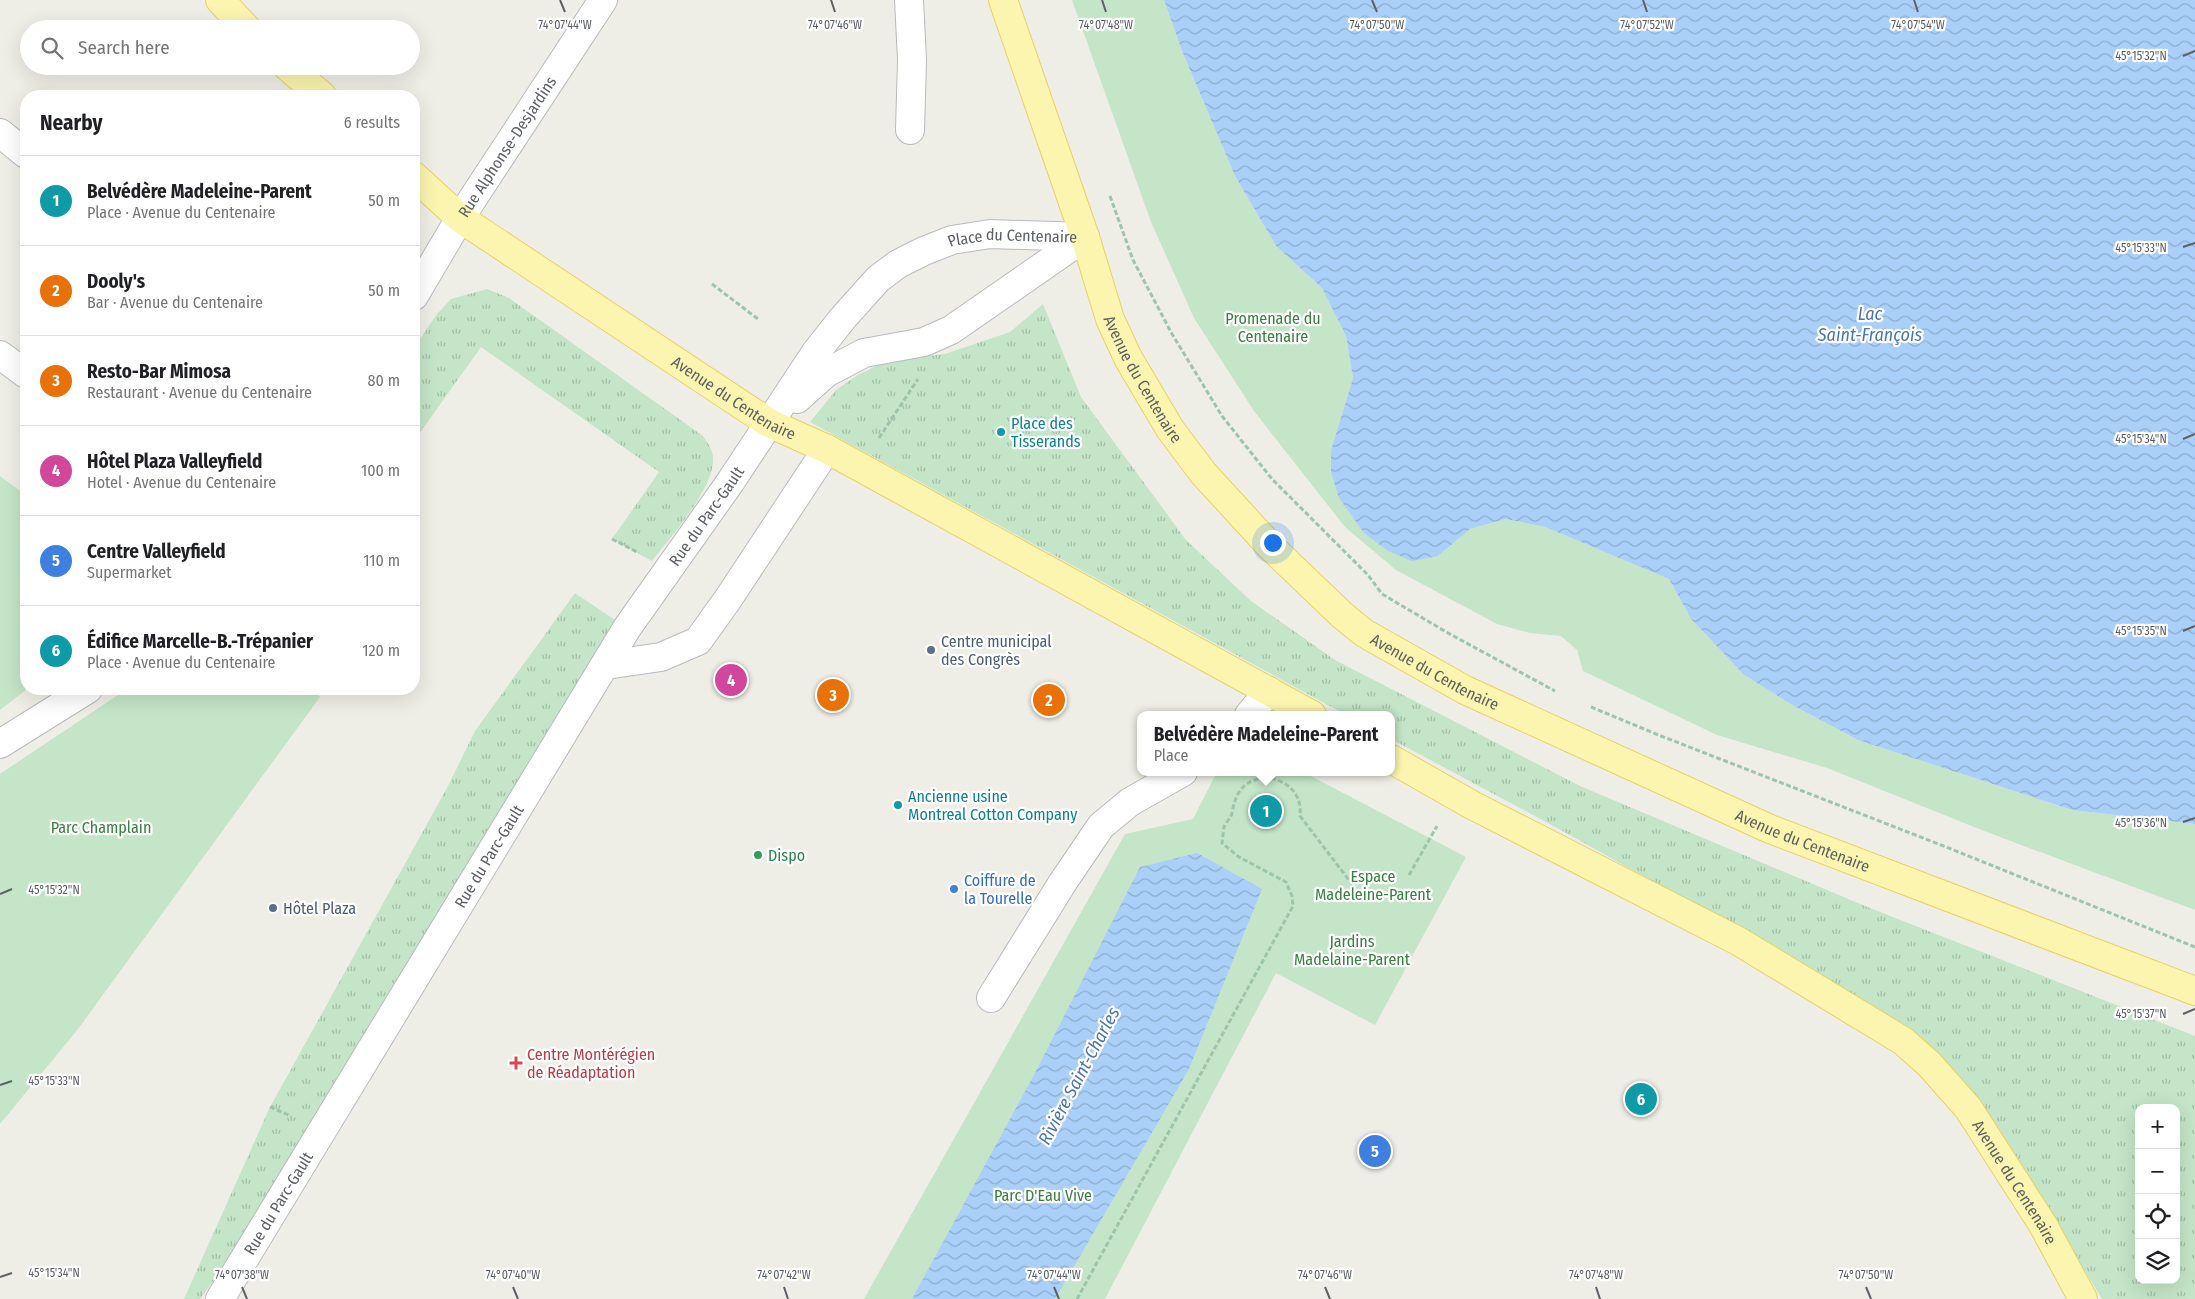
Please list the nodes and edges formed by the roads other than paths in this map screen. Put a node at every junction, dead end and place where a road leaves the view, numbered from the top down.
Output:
1 (220, 0) edge
2 (603, 0) edge
3 (910, 0) edge
4 (1003, 0) edge
5 (239, 20) edge
6 (298, 75) edge
7 (315, 90) edge
8 (910, 130) dead end
9 (0, 133) edge
10 (20, 149) edge
11 (420, 181) edge
12 (460, 218) junction
13 (1085, 236) junction
14 (420, 286) edge
15 (0, 355) edge
16 (20, 370) edge
17 (769, 423) junction
18 (827, 449) junction
19 (606, 664) junction
20 (1269, 691) junction
21 (78, 695) edge
22 (1252, 711) edge
23 (1305, 711) edge
24 (0, 744) edge
25 (1395, 761) edge
26 (1176, 776) edge
27 (2195, 991) edge
28 (991, 998) dead end
29 (220, 1299) edge
30 (2083, 1299) edge

1 - 5 main road
2 - 12 street, Rue Alphonse-Desjardins
3 - 8 street
4 - 13 main road, Avenue du Centenaire
6 - 7 main road
9 - 10 street
11 - 12 main road, Avenue du Centenaire
12 - 14 street, Rue Alphonse-Desjardins
12 - 17 main road, Avenue du Centenaire
13 - 17 street, Place du Centenaire
13 - 17 street, Place du Centenaire
13 - 27 main road, Avenue du Centenaire
15 - 16 street
17 - 18 main road, Avenue du Centenaire
17 - 19 street, Rue du Parc-Gault
18 - 19 street
18 - 20 main road, Avenue du Centenaire
19 - 29 street, Rue du Parc-Gault
20 - 22 street
20 - 23 main road, Avenue du Centenaire
21 - 24 street
25 - 30 main road, Avenue du Centenaire
26 - 28 street

